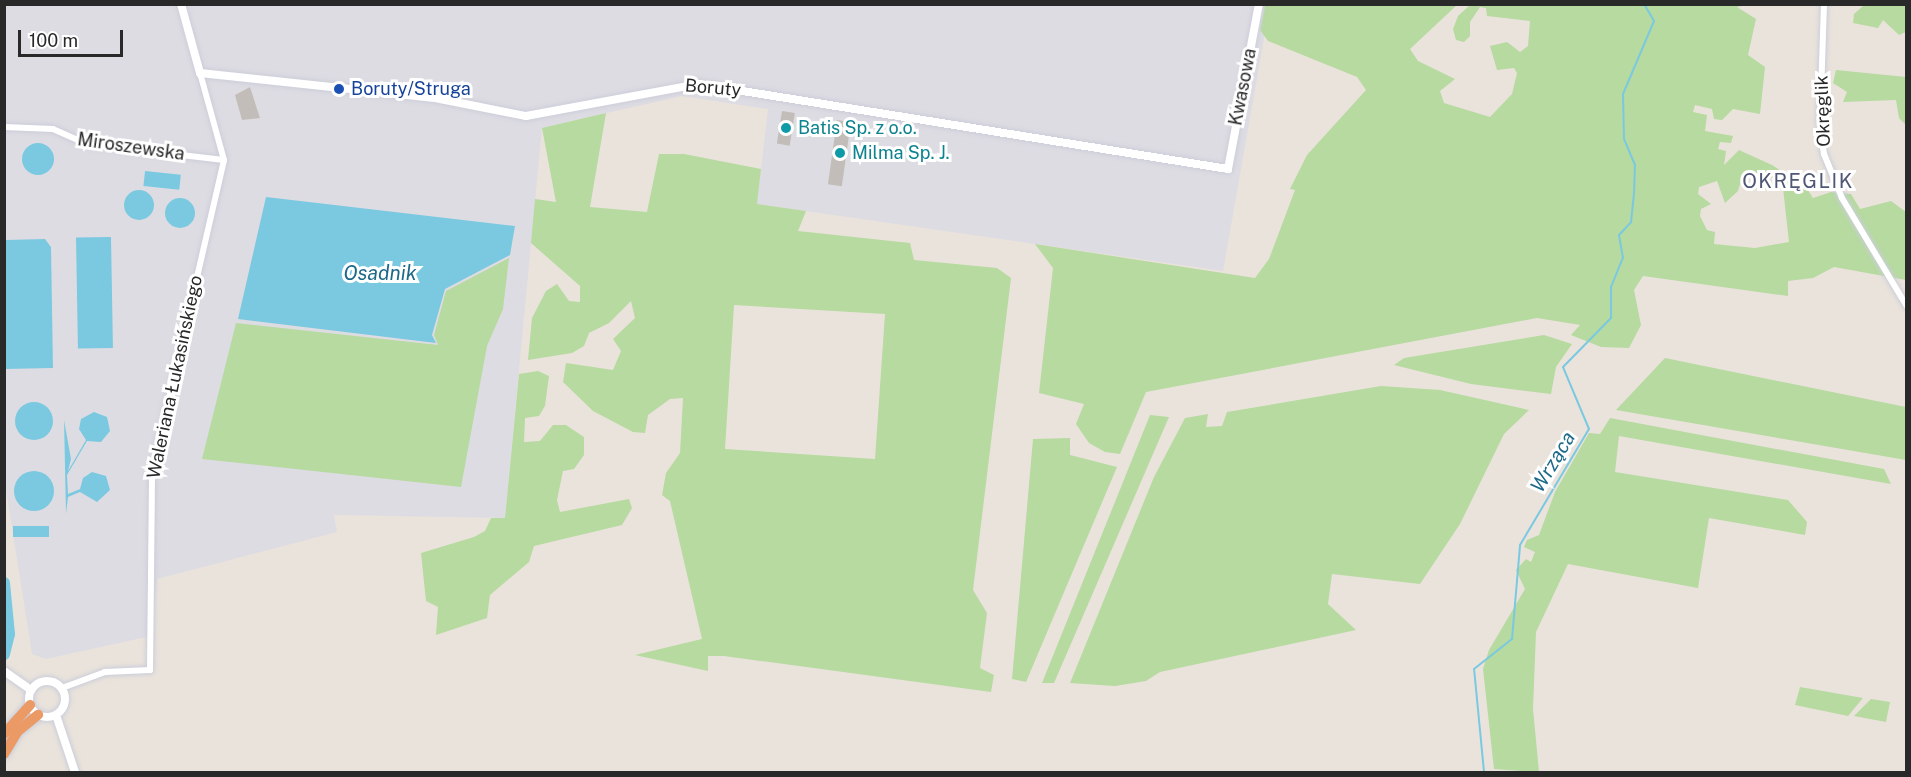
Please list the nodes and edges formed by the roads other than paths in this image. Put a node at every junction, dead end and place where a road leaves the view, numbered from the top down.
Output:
1 (181, 4) edge
2 (1259, 4) edge
3 (1824, 4) edge
4 (200, 73) junction
5 (4, 127) edge
6 (224, 160) junction
7 (1228, 169) joint
8 (1906, 305) edge
9 (8, 674) edge
10 (62, 688) junction
11 (31, 690) junction
12 (30, 705) junction
13 (38, 715) junction
14 (56, 715) junction
15 (4, 734) edge
16 (4, 753) edge
17 (75, 772) edge

1 - 4 street
2 - 7 street, Kwasowa
3 - 8 street, Okręglik
4 - 6 street
4 - 7 street, Boruty
5 - 6 street, Miroszewska
6 - 10 street, Waleriana Łukasińskiego
9 - 11 main road
10 - 11 main road
10 - 14 main road
11 - 12 main road
12 - 13 main road
12 - 15 highway
13 - 14 main road
13 - 16 highway
14 - 17 main road

